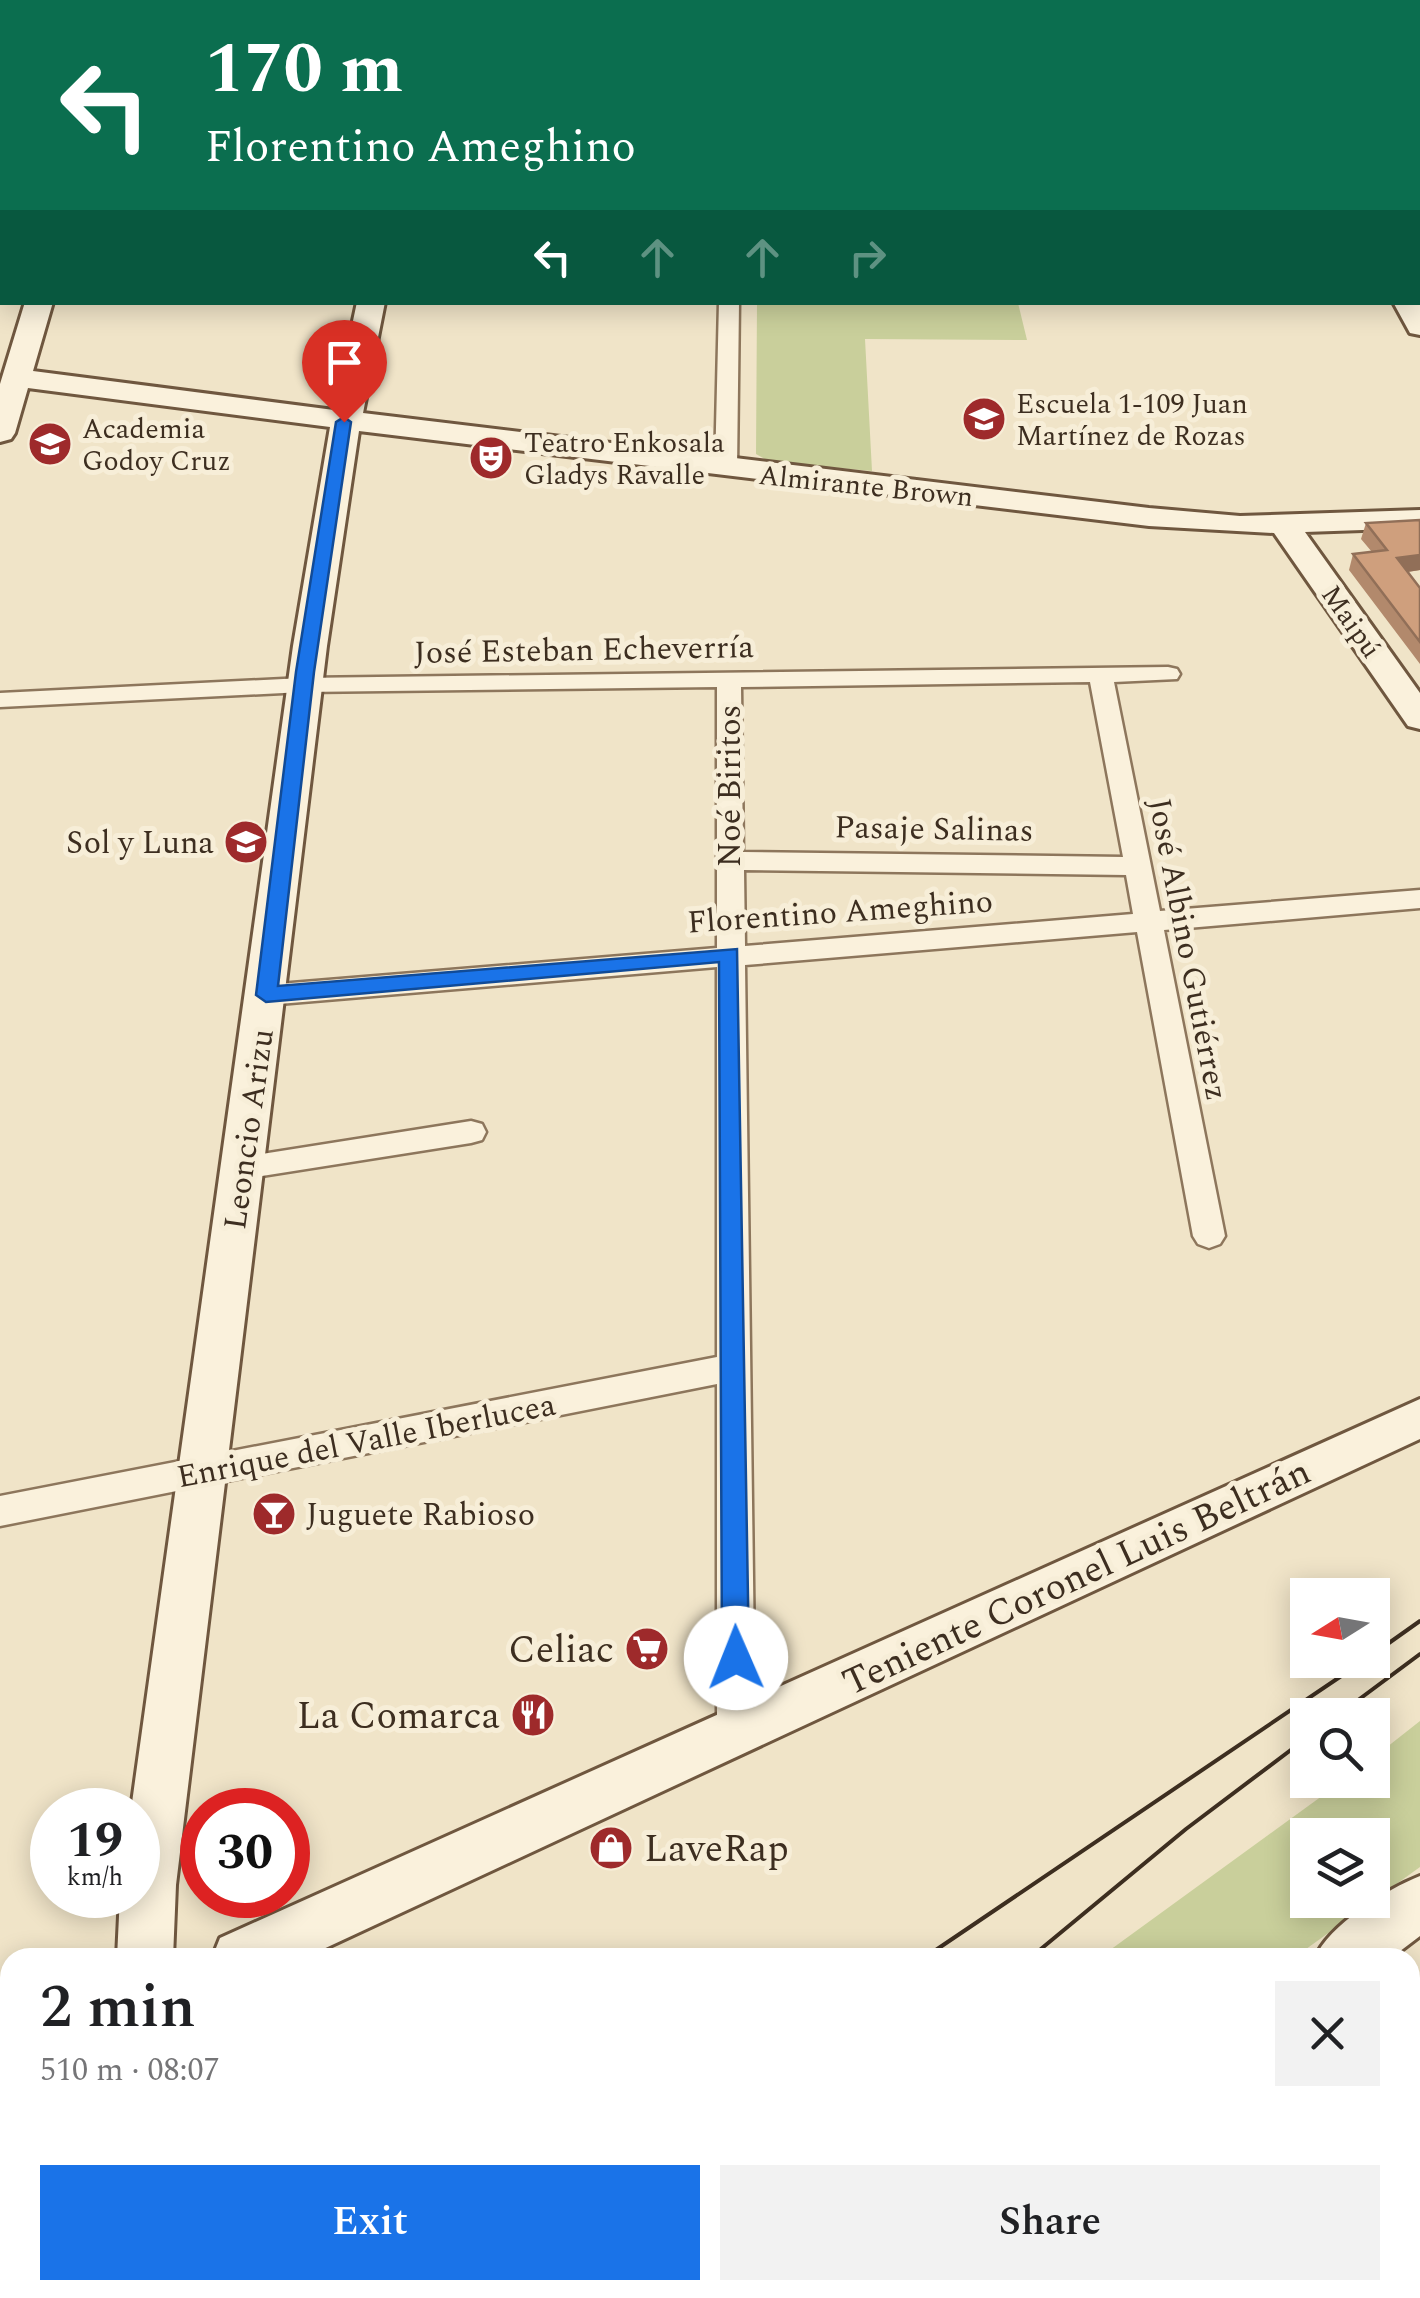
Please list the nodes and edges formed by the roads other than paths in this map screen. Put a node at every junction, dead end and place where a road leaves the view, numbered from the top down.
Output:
1 (37, 305) edge
2 (370, 305) edge
3 (729, 305) edge
4 (17, 378) junction
5 (344, 422) junction
6 (0, 434) edge
7 (726, 470) junction
8 (1420, 519) edge
9 (1283, 524) junction
10 (1168, 674) dead end
11 (1101, 675) junction
12 (729, 680) junction
13 (304, 685) junction
14 (0, 700) edge
15 (1420, 718) edge
16 (730, 860) junction
17 (1137, 866) junction
18 (1420, 899) edge
19 (1149, 922) junction
20 (730, 954) junction
21 (266, 995) junction
22 (471, 1132) dead end
23 (242, 1168) junction
24 (1209, 1236) dead end
25 (732, 1368) junction
26 (1420, 1418) edge
27 (202, 1472) junction
28 (0, 1511) edge
29 (736, 1731) junction
30 (1420, 1903) edge
31 (145, 1948) edge
32 (262, 1948) edge
33 (1357, 1948) edge

1 - 4 street
2 - 5 street, Leoncio Arizu
3 - 7 street
4 - 5 street, Almirante Brown
4 - 6 street
5 - 7 street, Almirante Brown
5 - 13 street, Leoncio Arizu
7 - 9 street, Almirante Brown
8 - 9 street, Almirante Brown
9 - 15 street, Maipú
10 - 11 street, José Esteban Echeverría
11 - 12 street, José Esteban Echeverría
11 - 17 street, José Albino Gutiérrez
12 - 13 street, José Esteban Echeverría
12 - 16 street, Noé Biritos
13 - 14 street, José Esteban Echeverría
13 - 21 street, Leoncio Arizu
16 - 17 street, Pasaje Salinas
16 - 20 street, Noé Biritos
17 - 19 street, José Albino Gutiérrez
18 - 19 street, Florentino Ameghino
19 - 20 street, Florentino Ameghino
19 - 24 street, José Albino Gutiérrez
20 - 21 street, Florentino Ameghino
20 - 25 street, Noé Biritos
21 - 23 street, Leoncio Arizu
22 - 23 street
23 - 27 street, Leoncio Arizu
25 - 27 street, Enrique del Valle Iberlucea
25 - 29 street, Noé Biritos
26 - 29 street, Teniente Coronel Luis Beltrán
27 - 28 street, Enrique del Valle Iberlucea
27 - 31 street, Leoncio Arizu
29 - 32 street, Teniente Coronel Luis Beltrán
30 - 33 street

